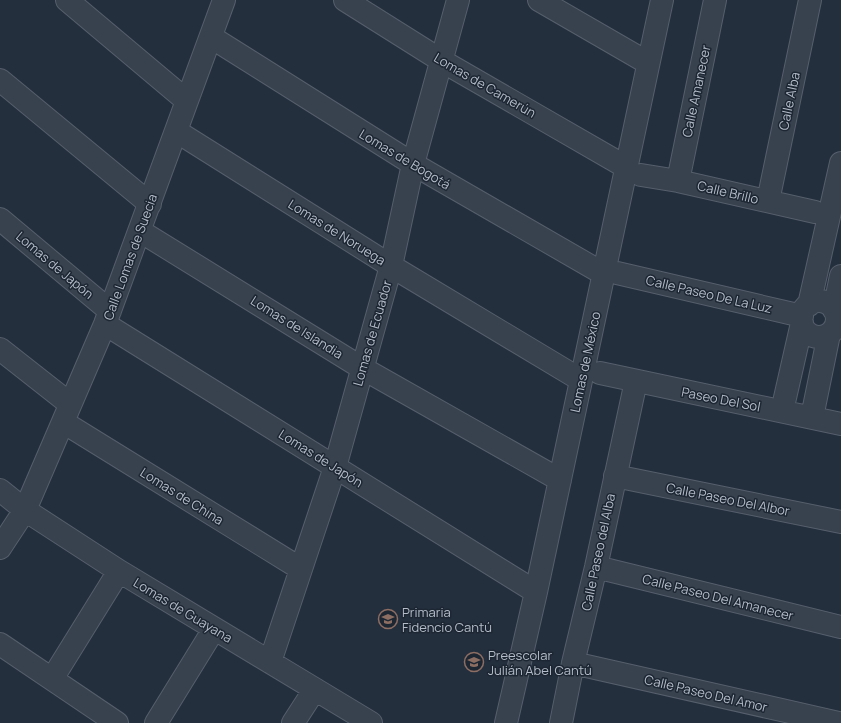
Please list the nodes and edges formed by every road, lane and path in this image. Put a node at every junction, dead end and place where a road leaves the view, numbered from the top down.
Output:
1 (67, 0) edge
2 (224, 0) edge
3 (345, 0) edge
4 (458, 0) edge
5 (539, 0) edge
6 (662, 0) edge
7 (715, 0) edge
8 (810, 0) edge
9 (211, 36) junction
10 (442, 61) junction
11 (648, 63) junction
12 (0, 80) edge
13 (187, 101) junction
14 (176, 131) junction
15 (841, 163) edge
16 (413, 164) junction
17 (634, 171) junction
18 (678, 181) junction
19 (768, 201) junction
20 (150, 204) junction
21 (815, 212) dead end
22 (0, 219) edge
23 (140, 231) junction
24 (391, 266) junction
25 (610, 274) junction
26 (841, 276) edge
27 (804, 314) junction
28 (107, 318) junction
29 (835, 323) edge
30 (0, 349) edge
31 (362, 368) junction
32 (591, 377) junction
33 (636, 382) junction
34 (782, 411) junction
35 (66, 413) junction
36 (812, 417) junction
37 (841, 424) edge
38 (334, 467) junction
39 (615, 476) junction
40 (560, 480) junction
41 (0, 490) edge
42 (25, 510) junction
43 (841, 522) edge
44 (0, 548) edge
45 (596, 567) junction
46 (301, 569) junction
47 (119, 571) junction
48 (536, 592) junction
49 (841, 627) edge
50 (214, 629) junction
51 (0, 644) edge
52 (270, 662) junction
53 (573, 663) junction
54 (52, 679) junction
55 (315, 689) junction
56 (117, 723) edge
57 (156, 723) edge
58 (293, 723) edge
59 (371, 723) edge
60 (506, 723) edge
61 (561, 723) edge
62 (839, 723) edge

1 - 13 street
2 - 9 street, Calle Lomas de Suecia
3 - 10 street, Lomas de Camerún
4 - 10 street, Lomas de Ecuador
5 - 11 street
6 - 11 street, Lomas de México
7 - 18 street, Calle Amanecer
8 - 19 street, Calle Alba
9 - 13 street, Calle Lomas de Suecia
9 - 16 street, Lomas de Bogotá
10 - 16 street, Lomas de Ecuador
10 - 17 street, Lomas de Camerún
11 - 17 street, Lomas de México
12 - 20 street
13 - 14 street, Calle Lomas de Suecia
14 - 20 street, Calle Lomas de Suecia
14 - 24 street, Lomas de Noruega
15 - 27 street
16 - 24 street, Lomas de Ecuador
16 - 25 street, Lomas de Bogotá
17 - 18 street, Calle Brillo
17 - 25 street, Lomas de México
18 - 19 street, Calle Brillo
19 - 21 street, Calle Brillo
20 - 23 street, Calle Lomas de Suecia
22 - 28 street, Lomas de Japón
23 - 28 street, Calle Lomas de Suecia
23 - 31 street, Lomas de Islandia
24 - 31 street, Lomas de Ecuador
24 - 32 street, Lomas de Noruega
25 - 27 street, Calle Paseo De La Luz
25 - 32 street, Lomas de México
26 - 29 street
27 - 29 street
27 - 29 street
27 - 34 street
28 - 35 street, Calle Lomas de Suecia
28 - 38 street, Lomas de Japón
29 - 36 street
30 - 35 street, Lomas de China
31 - 38 street, Lomas de Ecuador
31 - 40 street, Lomas de Islandia
32 - 33 street, Paseo Del Sol
32 - 40 street, Lomas de México
33 - 34 street, Paseo Del Sol
33 - 39 street, Calle Paseo del Alba
34 - 36 street, Paseo Del Sol
35 - 42 street, Calle Lomas de Suecia
35 - 46 street, Lomas de China
36 - 37 street, Paseo Del Sol
38 - 46 street, Lomas de Ecuador
38 - 48 street, Lomas de Japón
39 - 43 street, Calle Paseo Del Albor
39 - 45 street, Calle Paseo del Alba
40 - 48 street, Lomas de México
41 - 42 street, Lomas de Guayana
42 - 44 street, Calle Lomas de Suecia
42 - 47 street, Lomas de Guayana
45 - 49 street, Calle Paseo Del Amanecer
45 - 53 street, Calle Paseo del Alba
46 - 52 street, Lomas de Ecuador
47 - 50 street, Lomas de Guayana
47 - 54 street
48 - 60 street, Lomas de México
50 - 52 street, Lomas de Guayana
50 - 57 street
51 - 54 street
52 - 55 street, Lomas de Guayana
53 - 61 street, Calle Paseo del Alba
53 - 62 street, Calle Paseo Del Amor
54 - 56 street
55 - 58 street
55 - 59 street, Lomas de Guayana

